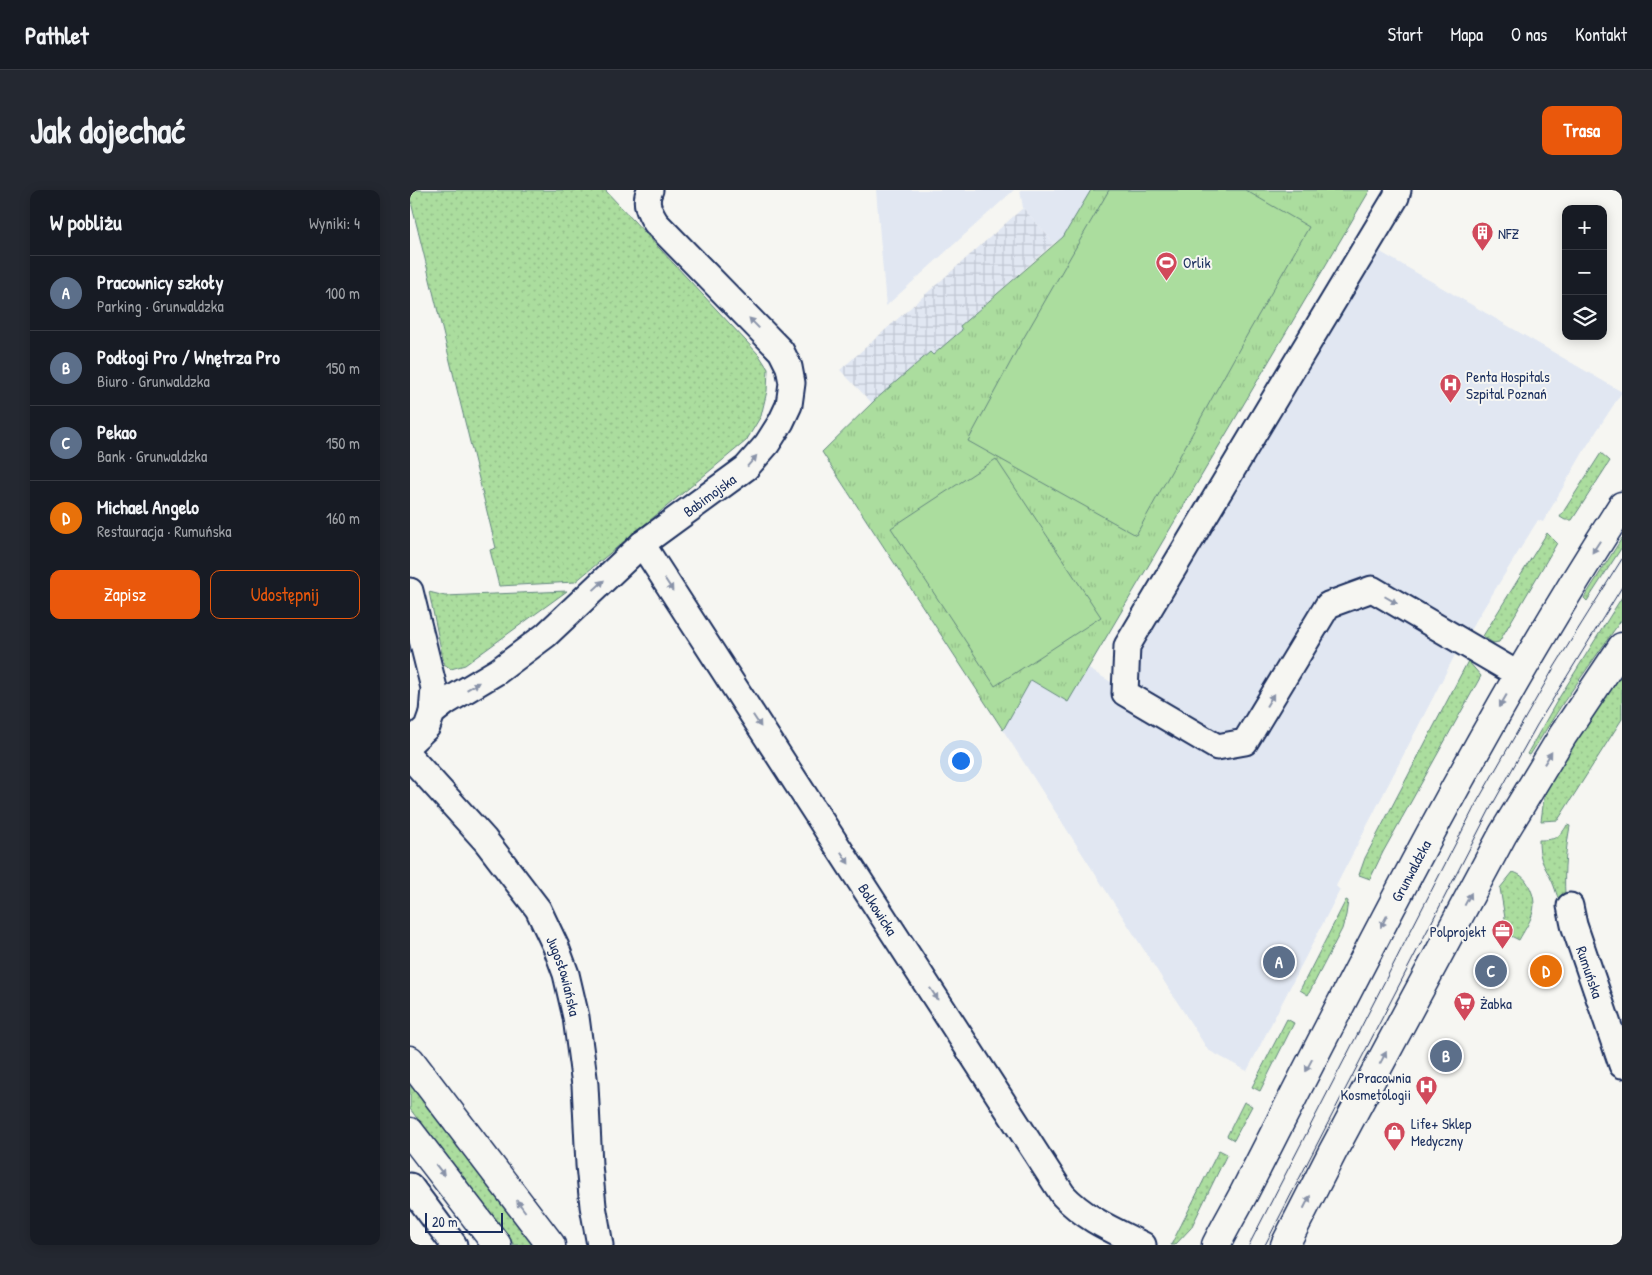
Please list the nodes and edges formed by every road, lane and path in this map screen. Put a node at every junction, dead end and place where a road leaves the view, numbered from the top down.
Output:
1 (650, 190) edge
2 (1397, 194) edge
3 (1622, 506) edge
4 (642, 544) junction
5 (410, 591) edge
6 (1622, 647) edge
7 (1519, 675) junction
8 (432, 713) junction
9 (410, 743) edge
10 (410, 757) edge
11 (1570, 906) dead end
12 (410, 1060) edge
13 (1622, 1065) edge
14 (410, 1132) edge
15 (410, 1186) edge
16 (454, 1245) edge
17 (497, 1245) edge
18 (551, 1245) edge
19 (600, 1245) edge
20 (1143, 1245) edge
21 (1216, 1245) edge
22 (1285, 1245) edge

4 -> 1 street, Babimojska
2 -> 7 street
3 -> 7 street, Grunwaldzka
8 -> 4 street, Babimojska
4 -> 20 street, Bolkowicka
5 - 8 street
22 -> 6 street
7 -> 21 street, Grunwaldzka
8 - 9 street, Babimojska
10 - 19 street, Jugosłowiańska
11 - 13 street, Rumuńska
18 -> 12 street
14 -> 17 street
15 - 16 street

